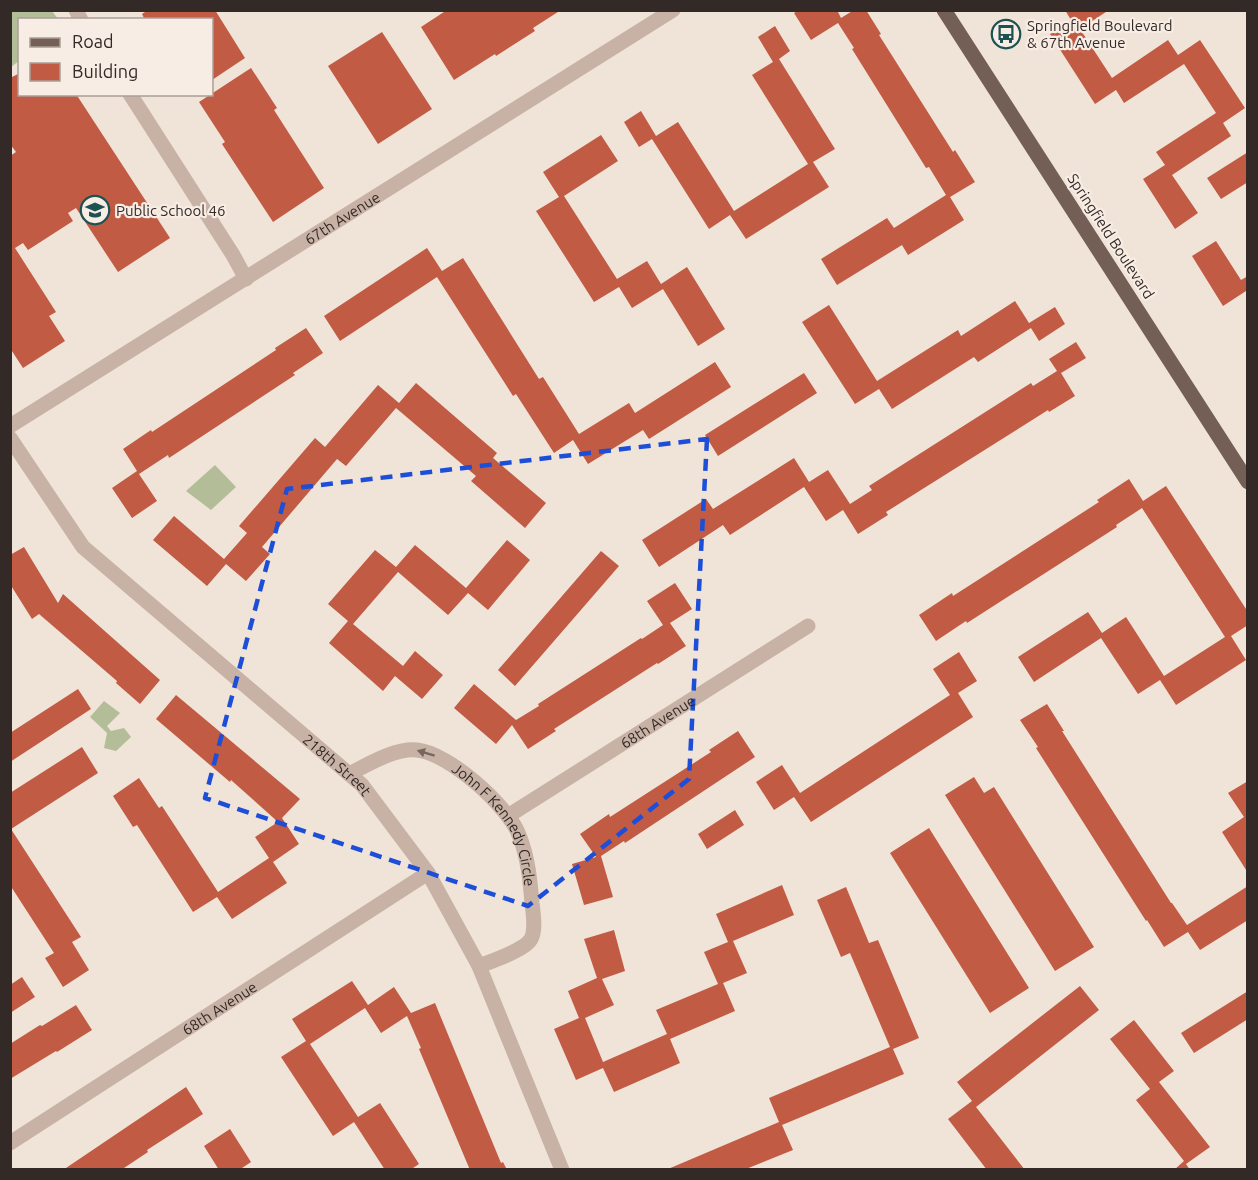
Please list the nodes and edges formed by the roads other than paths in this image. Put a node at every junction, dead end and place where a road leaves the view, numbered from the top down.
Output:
1 (673, 10) edge
2 (945, 11) edge
3 (131, 96) edge
4 (246, 279) junction
5 (10, 426) edge
6 (10, 438) edge
7 (1248, 482) edge
8 (808, 626) dead end
9 (349, 774) junction
10 (508, 816) junction
11 (428, 873) junction
12 (479, 966) junction
13 (10, 1143) edge
14 (562, 1170) edge

1 - 4 street, 67th Avenue
2 - 7 main road, Springfield Boulevard
3 - 4 street
4 - 5 street, 67th Avenue
6 - 9 street, 218th Street
8 - 10 street, 68th Avenue
10 -> 9 street, John F Kennedy Circle
9 - 11 street, 218th Street
10 - 12 street, John F Kennedy Circle
11 - 12 street, 218th Street
11 - 13 street, 68th Avenue
12 - 14 street, 218th Street

